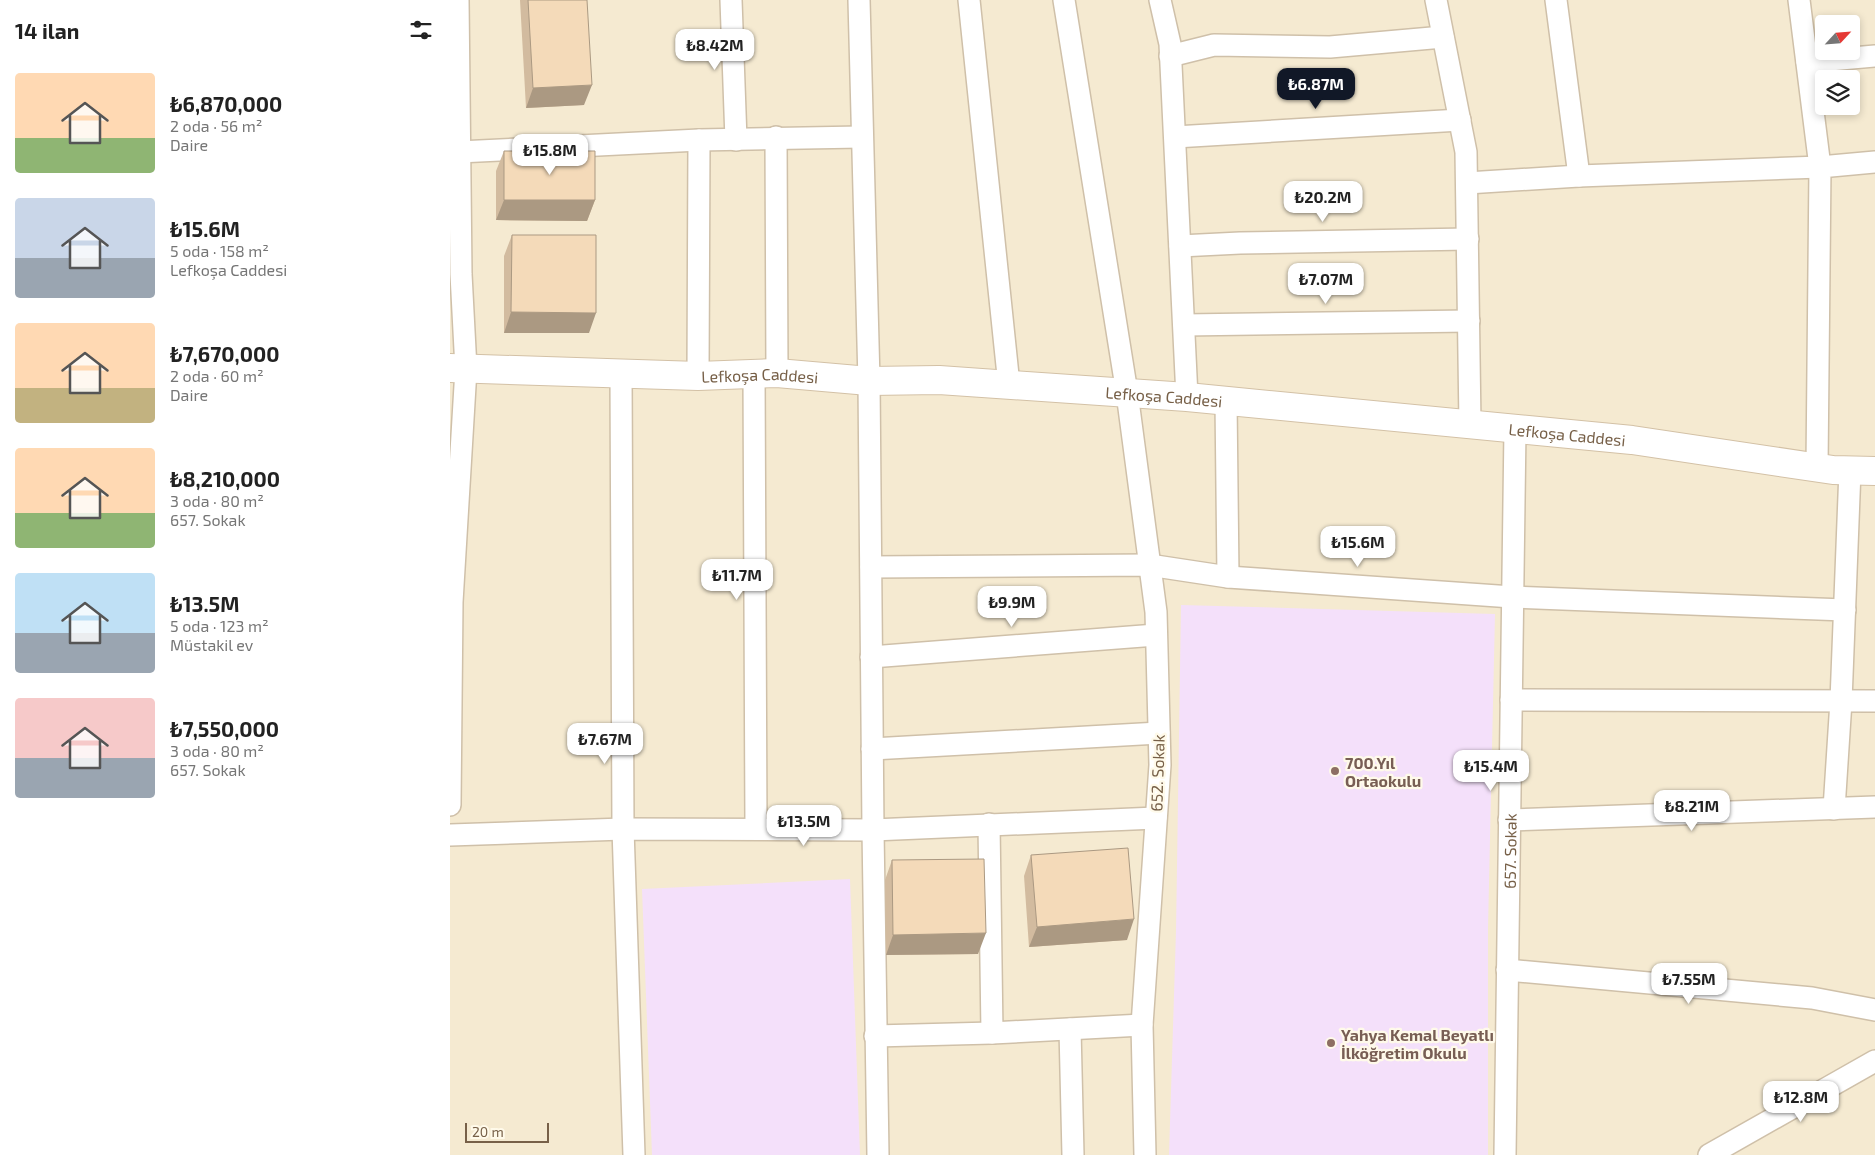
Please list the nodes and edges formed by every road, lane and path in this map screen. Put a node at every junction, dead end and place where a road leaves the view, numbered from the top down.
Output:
1 (458, 0) edge
2 (731, 0) edge
3 (859, 0) edge
4 (969, 0) edge
5 (1064, 0) edge
6 (1160, 0) edge
7 (1436, 0) edge
8 (1556, 0) edge
9 (1799, 0) edge
10 (1443, 37) junction
11 (1170, 56) junction
12 (1875, 56) edge
13 (1807, 62) junction
14 (1460, 120) junction
15 (776, 137) junction
16 (862, 137) junction
17 (1174, 137) junction
18 (699, 140) junction
19 (736, 140) junction
20 (459, 152) junction
21 (1875, 162) edge
22 (1820, 168) junction
23 (1579, 176) junction
24 (1467, 183) junction
25 (1468, 239) junction
26 (1180, 246) junction
27 (456, 274) edge
28 (1469, 321) junction
29 (1184, 325) junction
30 (458, 369) edge
31 (622, 373) junction
32 (766, 373) junction
33 (698, 376) junction
34 (869, 381) junction
35 (1009, 385) junction
36 (1127, 393) junction
37 (1187, 397) junction
38 (1226, 401) junction
39 (1470, 424) junction
40 (1515, 429) junction
41 (1817, 467) junction
42 (1863, 470) edge
43 (1149, 565) junction
44 (871, 567) junction
45 (1228, 577) junction
46 (1512, 597) junction
47 (451, 602) edge
48 (1845, 610) junction
49 (1156, 635) junction
50 (871, 657) junction
51 (1511, 700) junction
52 (1841, 701) junction
53 (1875, 701) edge
54 (1159, 733) junction
55 (872, 750) junction
56 (450, 805) edge
57 (1875, 807) edge
58 (1834, 809) junction
59 (1156, 818) junction
60 (1509, 820) junction
61 (989, 824) junction
62 (623, 829) junction
63 (756, 829) junction
64 (873, 830) junction
65 (450, 835) edge
66 (1507, 970) junction
67 (1875, 1010) edge
68 (1142, 1025) junction
69 (1070, 1029) junction
70 (992, 1033) junction
71 (876, 1036) junction
72 (1875, 1061) edge
73 (634, 1155) edge
74 (878, 1155) edge
75 (1073, 1155) edge
76 (1146, 1155) edge
77 (1505, 1155) edge
78 (1709, 1155) edge

1 - 20 street
2 - 19 street
3 - 16 street
4 - 35 street
5 - 36 street, 652. Sokak
6 - 11 street
7 - 10 street
8 - 23 street
9 - 13 street
10 - 11 street
10 - 14 street
11 - 17 street
12 - 13 street
13 - 22 street
14 - 17 street
14 - 24 street
15 - 16 street
15 - 19 street
15 - 32 street
16 - 34 street
17 - 26 street
18 - 19 street
18 - 20 street
18 - 33 street
20 - 27 street
21 - 22 street
22 - 23 street
22 - 41 street
23 - 24 street
24 - 25 street
25 - 26 street
25 - 28 street
26 - 29 street
27 - 30 street
28 - 29 street
28 - 39 street
29 - 37 street
30 - 31 street, Lefkoşa Caddesi
30 - 47 street
31 - 33 street, Lefkoşa Caddesi
31 - 62 street
32 - 33 street, Lefkoşa Caddesi
32 - 34 street, Lefkoşa Caddesi
32 - 63 street
34 - 35 street, Lefkoşa Caddesi
34 - 44 street
35 - 36 street, Lefkoşa Caddesi
36 - 37 street, Lefkoşa Caddesi
36 - 43 street, 652. Sokak
37 - 38 street, Lefkoşa Caddesi
38 - 39 street, Lefkoşa Caddesi
38 - 45 street
39 - 40 street, Lefkoşa Caddesi
40 - 41 street, Lefkoşa Caddesi
40 - 46 street, 657. Sokak
41 - 42 street, Lefkoşa Caddesi
42 - 48 street
43 - 44 street
43 - 45 street
43 - 49 street, 652. Sokak
44 - 50 street
45 - 46 street
46 - 48 street
46 - 51 street, 657. Sokak
47 - 56 street
48 - 52 street
49 - 50 street
49 - 54 street, 652. Sokak
50 - 55 street
51 - 52 street
51 - 60 street, 657. Sokak
52 - 53 street
52 - 58 street
54 - 55 street
54 - 59 street, 652. Sokak
55 - 64 street
57 - 58 street
58 - 60 street
59 - 61 street
59 - 68 street, 652. Sokak
60 - 66 street, 657. Sokak
61 - 64 street
61 - 70 street
62 - 63 street
62 - 65 street
62 - 73 street
63 - 64 street
64 - 71 street
66 - 67 street
66 - 77 street, 657. Sokak
68 - 69 street
68 - 76 street, 652. Sokak
69 - 70 street
69 - 75 street
70 - 71 street
71 - 74 street
72 - 78 street

